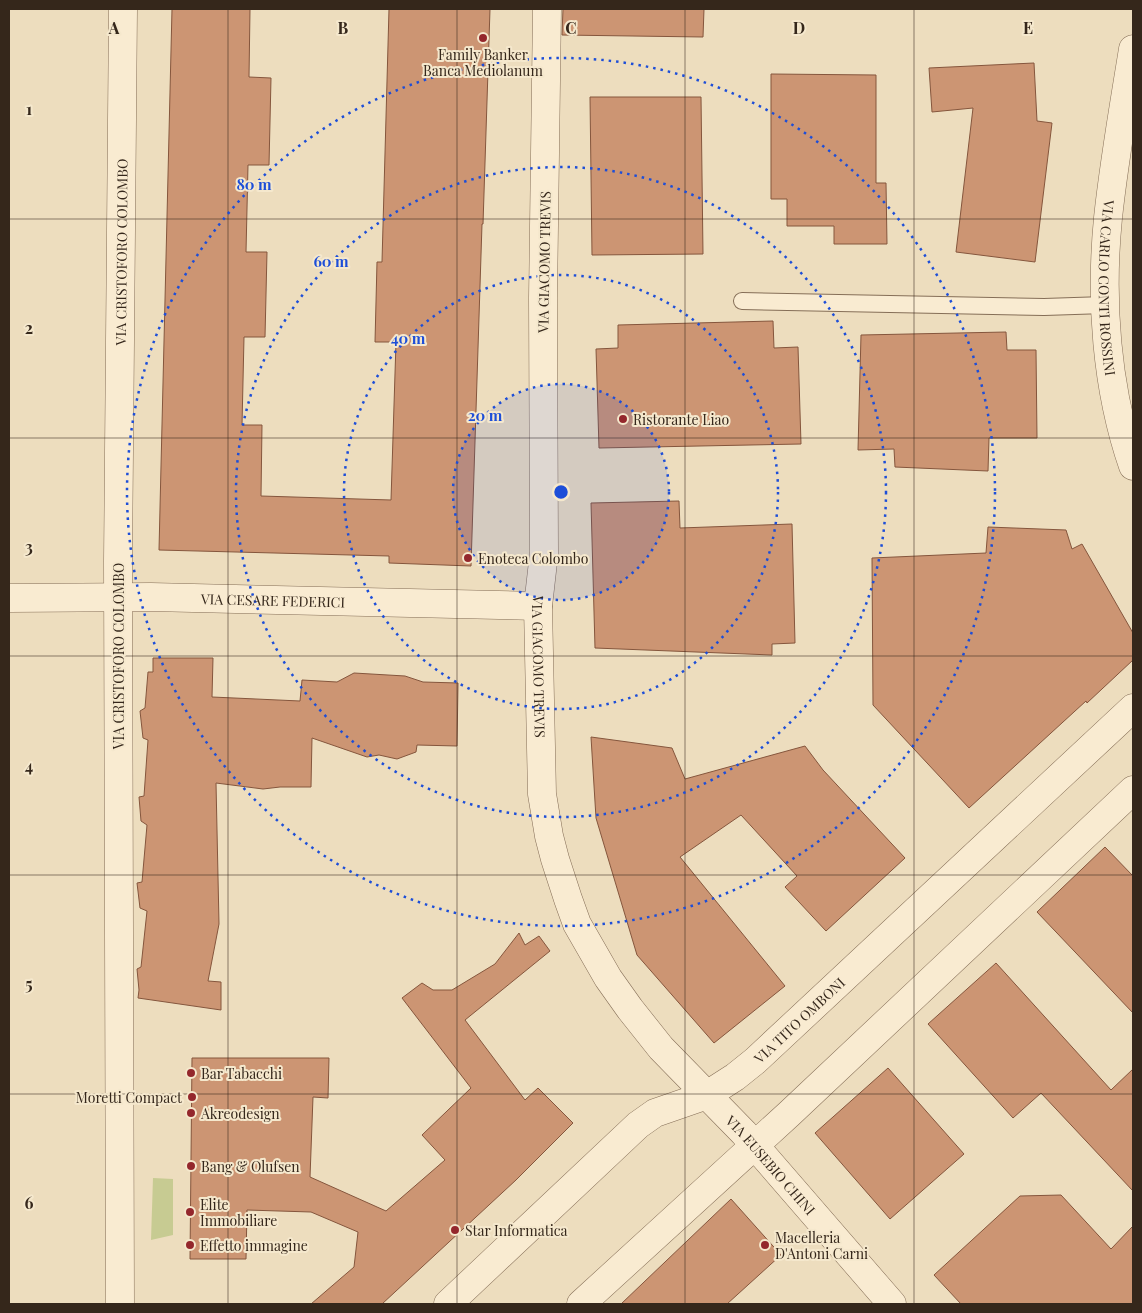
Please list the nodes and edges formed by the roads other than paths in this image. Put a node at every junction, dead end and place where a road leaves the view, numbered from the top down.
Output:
1 (123, 9) edge
2 (548, 9) edge
3 (1133, 49) edge
4 (742, 302) dead end
5 (1105, 305) junction
6 (1133, 466) edge
7 (9, 598) edge
8 (118, 598) junction
9 (538, 606) junction
10 (1133, 708) edge
11 (1133, 790) edge
12 (707, 1095) junction
13 (755, 1146) junction
14 (120, 1304) edge
15 (448, 1304) edge
16 (582, 1304) edge
17 (892, 1304) edge

1 - 8 street, VIA CRISTOFORO COLOMBO
2 - 9 street, VIA GIACOMO TREVIS
3 - 5 street, VIA CARLO CONTI ROSSINI
4 - 5 lane
5 - 6 street, VIA CARLO CONTI ROSSINI
7 - 8 street, VIA CESARE FEDERICI
8 - 9 street, VIA CESARE FEDERICI
8 - 14 street, VIA CRISTOFORO COLOMBO
9 - 12 street, VIA GIACOMO TREVIS
10 - 12 street, VIA TITO OMBONI
11 - 13 street
12 - 13 street, VIA EUSEBIO CHINI
12 - 15 street, VIA TITO OMBONI
13 - 16 street
13 - 17 street, VIA EUSEBIO CHINI

